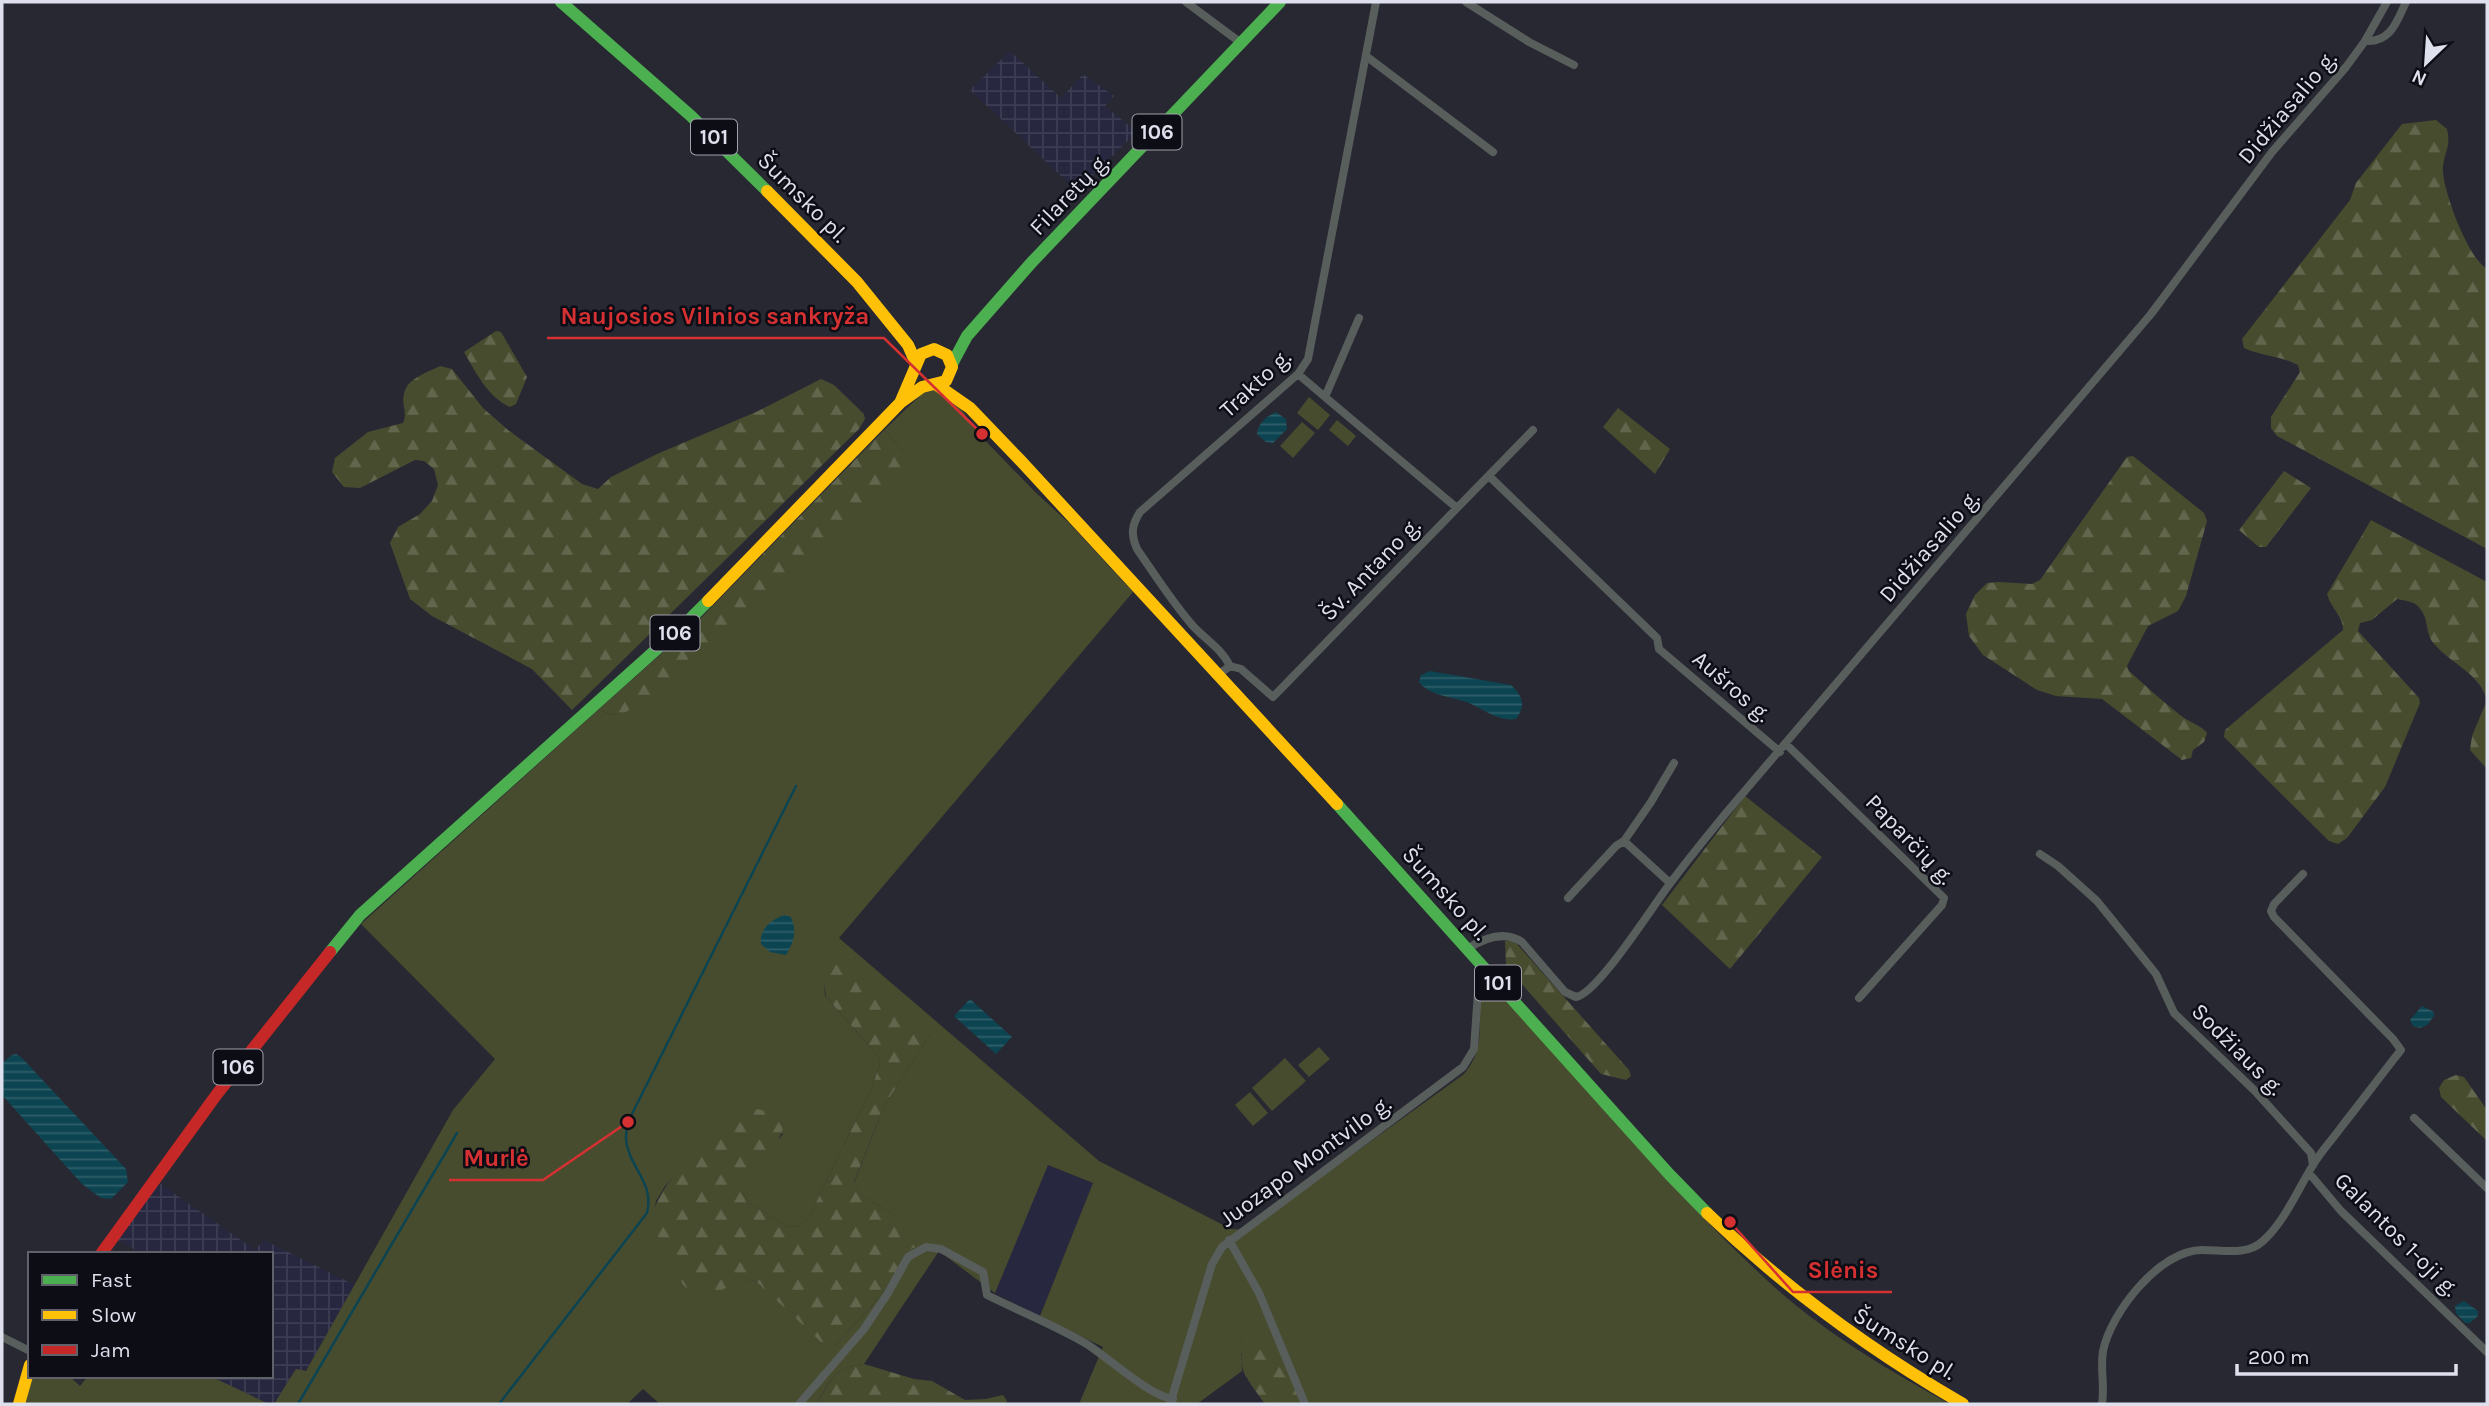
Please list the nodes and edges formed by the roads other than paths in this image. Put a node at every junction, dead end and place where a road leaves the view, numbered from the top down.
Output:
1 (561, 2) edge
2 (1186, 2) edge
3 (1280, 2) edge
4 (1376, 2) edge
5 (1466, 2) edge
6 (2387, 2) edge
7 (2406, 2) edge
8 (2365, 41) junction
9 (1241, 43) junction
10 (1366, 56) junction
11 (1574, 65) dead end
12 (1493, 152) dead end
13 (1032, 262) junction
14 (856, 282) junction
15 (1359, 317) dead end
16 (934, 349) junction
17 (916, 366) junction
18 (951, 368) junction
19 (1298, 374) junction
20 (933, 384) junction
21 (1325, 397) junction
22 (900, 403) junction
23 (1533, 430) dead end
24 (1020, 460) junction
25 (1489, 476) junction
26 (1457, 508) junction
27 (1230, 666) junction
28 (1219, 675) junction
29 (1786, 744) junction
30 (1780, 752) junction
31 (1674, 763) dead end
32 (1624, 841) junction
33 (2040, 854) dead end
34 (2303, 874) dead end
35 (1670, 883) junction
36 (1568, 898) dead end
37 (1467, 948) junction
38 (1491, 975) junction
39 (1858, 998) dead end
40 (2414, 1118) dead end
41 (2311, 1169) junction
42 (2487, 1188) edge
43 (1229, 1240) junction
44 (102, 1252) edge
45 (2, 1337) edge
46 (28, 1350) edge
47 (2487, 1352) edge
48 (28, 1372) edge
49 (1171, 1402) edge
50 (19, 1404) edge
51 (799, 1404) edge
52 (1305, 1404) edge
53 (1963, 1404) edge
54 (2102, 1404) edge

1 - 14 main road, Šumsko pl. / 101
2 - 9 street
3 - 9 main road, Filaretų g. / 106
4 - 10 street, Trakto g.
5 - 11 street
6 - 8 street, Didžiasalio g.
7 - 8 street
8 - 29 street, Didžiasalio g.
9 - 13 main road, Filaretų g. / 106
10 - 12 street
10 - 19 street, Trakto g.
13 - 16 main road, Filaretų g. / 106
13 - 18 main road, Filaretų g. / 106
14 - 16 main road, Šumsko pl. / 101
14 - 17 main road, Šumsko pl. / 101
15 - 21 street
16 - 17 main road, 106
16 - 18 main road
17 - 20 main road
17 - 22 main road, 106
18 - 20 main road, 106
18 - 24 main road, Šumsko pl. / 101
19 - 21 street
19 - 27 street, Trakto g.
20 - 22 main road, 106
20 - 24 main road, Šumsko pl. / 101
21 - 26 street
22 - 44 main road, 106
23 - 25 street, Šv. Antano g.
24 - 28 main road, Šumsko pl. / 101
25 - 26 street, Šv. Antano g.
25 - 30 street, Aušros g.
26 - 27 street, Šv. Antano g.
27 - 28 street
28 - 37 main road, Šumsko pl. / 101
29 - 30 street, Didžiasalio g.
29 - 39 street, Paparčių g.
30 - 35 street, Didžiasalio g.
31 - 32 street
32 - 35 street
32 - 36 street
33 - 41 street, Sodžiaus g.
34 - 41 street
35 - 37 street, Didžiasalio g.
37 - 38 main road, Šumsko pl. / 101
38 - 43 street, Juozapo Montvilo g.
38 - 53 main road, Šumsko pl. / 101
40 - 42 street
41 - 47 street, Galantos 1-oji g.
41 - 54 street
43 - 49 street, Juozapo Montvilo g.
43 - 52 street
45 - 46 street
48 - 50 main road
49 - 51 street

